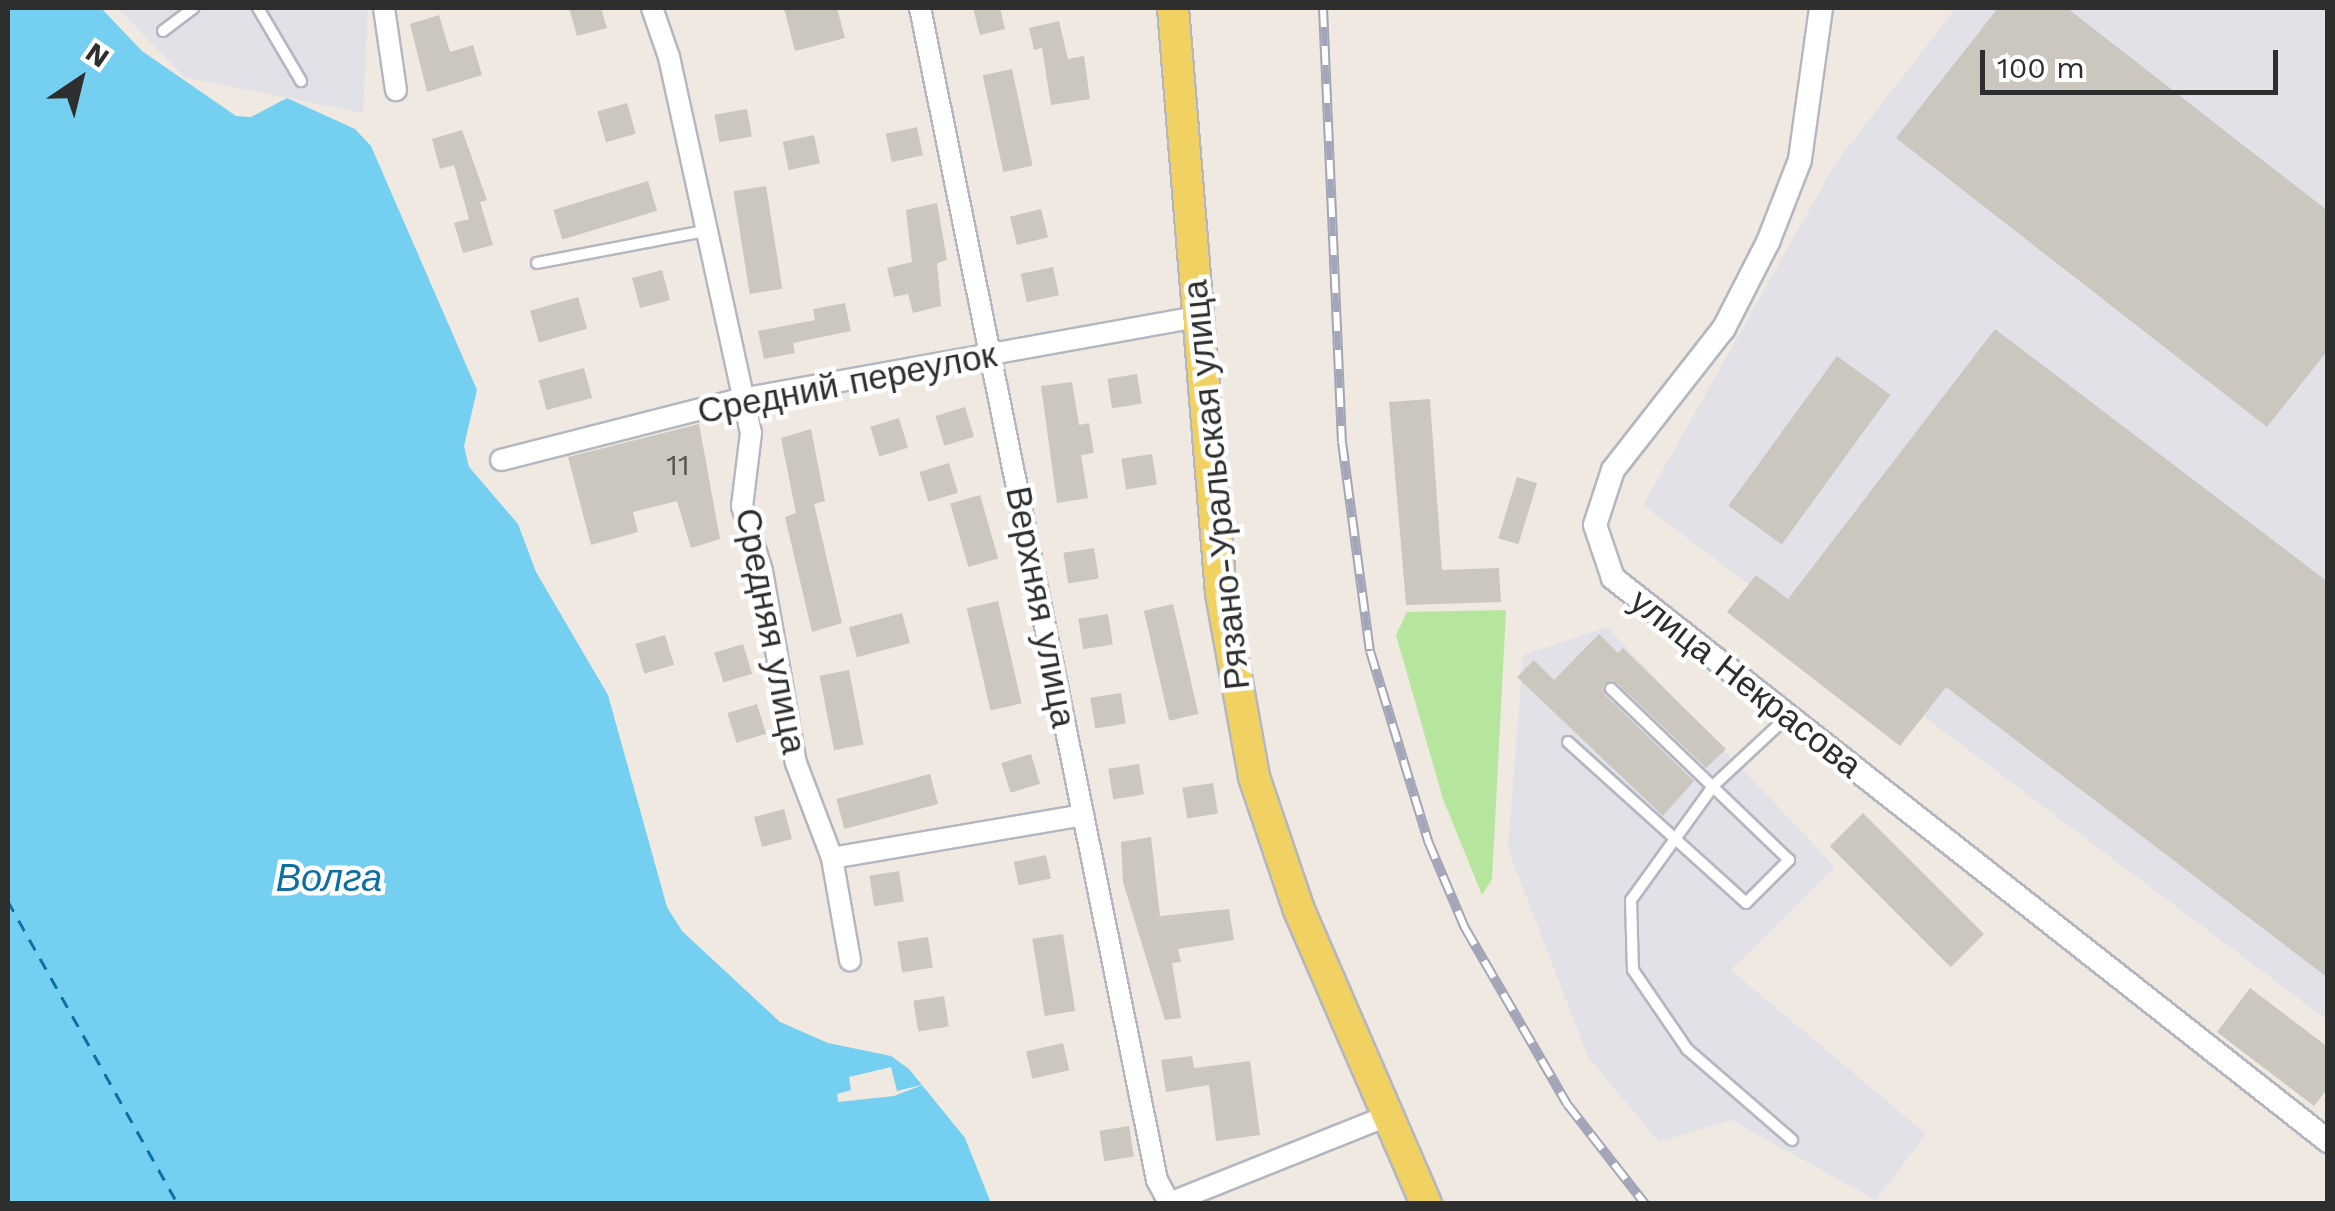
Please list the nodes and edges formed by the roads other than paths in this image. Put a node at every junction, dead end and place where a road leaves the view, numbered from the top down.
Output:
1 (193, 8) edge
2 (258, 8) edge
3 (384, 8) edge
4 (652, 8) edge
5 (920, 8) edge
6 (1173, 8) edge
7 (1820, 8) edge
8 (163, 31) dead end
9 (301, 81) dead end
10 (396, 90) dead end
11 (705, 231) junction
12 (536, 263) dead end
13 (1196, 317) junction
14 (991, 356) junction
15 (741, 399) junction
16 (501, 460) dead end
17 (1611, 690) dead end
18 (1788, 716) junction
19 (1568, 742) dead end
20 (1714, 785) junction
21 (1084, 815) junction
22 (1674, 835) junction
23 (832, 858) junction
24 (850, 960) dead end
25 (1387, 1116) junction
26 (1792, 1140) dead end
27 (2328, 1141) edge
28 (1169, 1203) edge
29 (1426, 1204) edge

1 - 8 lane
2 - 9 lane
3 - 10 street
4 - 11 street, Средняя улица
5 - 14 street, Верхняя улица
6 - 13 main road, Рязано-Уральская улица
7 - 18 street, улица Некрасова
11 - 12 lane
11 - 15 street, Средняя улица
13 - 14 street, Средний переулок
13 - 25 main road, Рязано-Уральская улица
14 - 15 street, Средний переулок
14 - 21 street, Верхняя улица
15 - 16 street, Средний переулок
15 - 23 street, Средняя улица
17 - 20 lane
18 - 20 lane
18 - 27 street, улица Некрасова
19 - 22 lane
20 - 22 lane
20 - 22 lane
21 - 23 street
21 - 28 street, Верхняя улица
22 - 26 lane
23 - 24 street, Средняя улица
25 - 28 street
25 - 29 main road, Рязано-Уральская улица

